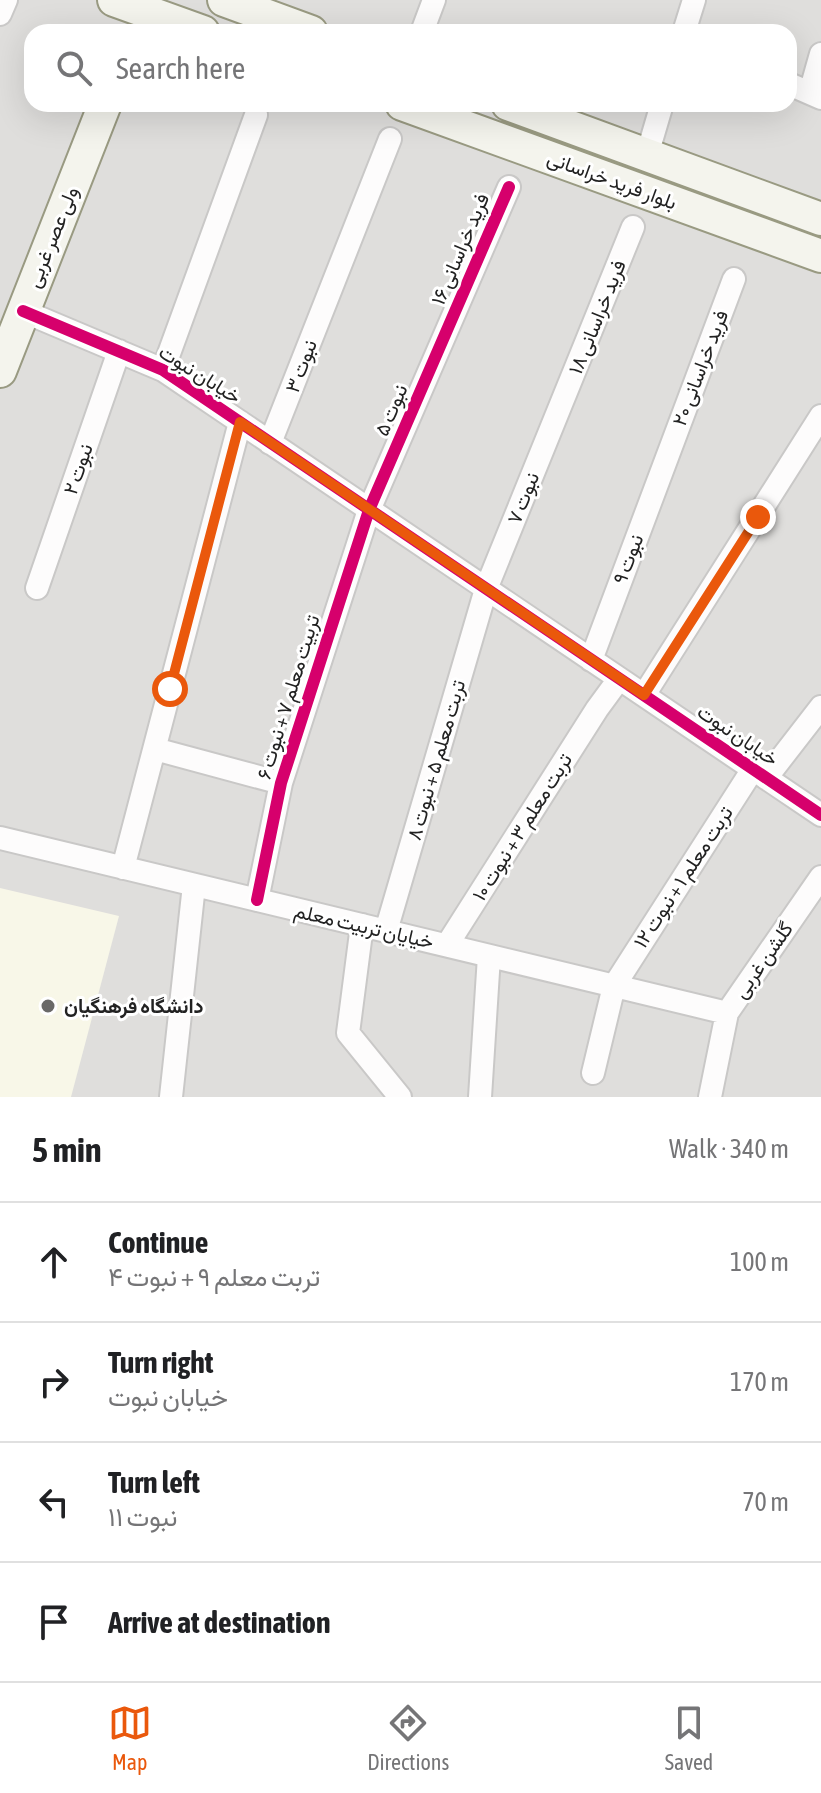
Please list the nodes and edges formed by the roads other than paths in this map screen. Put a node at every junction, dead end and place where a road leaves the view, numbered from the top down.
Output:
1 (6, 0) edge
2 (224, 0) edge
3 (434, 0) edge
4 (694, 0) edge
5 (0, 14) edge
6 (130, 14) edge
7 (171, 24) edge
8 (289, 24) edge
9 (425, 24) edge
10 (686, 24) edge
11 (821, 54) edge
12 (797, 87) edge
13 (816, 95) edge
14 (102, 112) edge
15 (424, 112) edge
16 (530, 112) edge
17 (660, 112) edge
18 (256, 115) dead end
19 (390, 139) dead end
20 (647, 155) junction
21 (509, 187) dead end
22 (821, 219) edge
23 (633, 227) dead end
24 (821, 256) edge
25 (734, 279) dead end
26 (23, 311) junction
27 (449, 326) joint
28 (119, 351) junction
29 (163, 370) junction
30 (0, 371) edge
31 (560, 407) joint
32 (821, 416) edge
33 (240, 422) junction
34 (270, 443) junction
35 (666, 458) joint
36 (369, 510) junction
37 (37, 588) dead end
38 (486, 589) junction
39 (591, 660) junction
40 (619, 679) junction
41 (644, 695) junction
42 (821, 707) edge
43 (155, 749) junction
44 (760, 774) junction
45 (281, 783) junction
46 (821, 815) edge
47 (0, 838) edge
48 (123, 868) junction
49 (821, 877) edge
50 (194, 885) junction
51 (257, 900) junction
52 (362, 925) junction
53 (386, 931) junction
54 (447, 945) junction
55 (489, 956) junction
56 (614, 986) junction
57 (727, 1013) junction
58 (593, 1073) dead end
59 (171, 1097) edge
60 (400, 1097) edge
61 (480, 1097) edge
62 (710, 1097) edge

1 - 5 street
2 - 8 street
3 - 9 street
4 - 10 street
6 - 7 street
11 - 13 street
12 - 13 street
14 - 26 street, ولی عصر غربی
15 - 24 street, بلوار فرید خراسانی
16 - 20 street, بلوار فرید خراسانی
17 - 20 street
18 - 29 street
19 - 34 street, نبوت ۳
20 - 22 street, بلوار فرید خراسانی
21 - 27 street, فرید خراسانی ۱۶
23 - 31 street, فرید خراسانی ۱۸
25 - 35 street, فرید خراسانی ۲۰
26 - 28 street, خیابان نبوت
26 - 30 street, ولی عصر غربی
27 - 36 street, نبوت ۵
28 - 29 street, خیابان نبوت
28 - 37 street, نبوت ۲
29 - 33 street, خیابان نبوت
31 - 38 street, نبوت ۷
32 - 41 street
33 - 34 street, خیابان نبوت
33 - 43 street
34 - 36 street, خیابان نبوت
35 - 39 street, نبوت ۹
36 - 38 street, خیابان نبوت
36 - 45 street, تربیت معلم ۷ + نبوت ۶
38 - 39 street, خیابان نبوت
38 - 53 street, تربت معلم ۵ + نبوت ۸
39 - 40 street, خیابان نبوت
40 - 41 street, خیابان نبوت
40 - 54 street, تربت معلم ۳ + نبوت ۱۰
41 - 44 street, خیابان نبوت
42 - 44 street, تربت معلم ۱ + نبوت ۱۲
43 - 45 street
43 - 48 street
44 - 46 street, خیابان نبوت
44 - 56 street, تربت معلم ۱ + نبوت ۱۲
45 - 51 street, تربیت معلم ۷ + نبوت ۶
47 - 48 street, خیایان تربیت معلم
48 - 50 street, خیایان تربیت معلم
49 - 57 street, گلشن غربی
50 - 51 street, خیایان تربیت معلم
50 - 59 street
51 - 52 street, خیایان تربیت معلم
52 - 53 street, خیایان تربیت معلم
52 - 60 street
53 - 54 street, خیایان تربیت معلم
54 - 55 street, خیایان تربیت معلم
55 - 56 street, خیایان تربیت معلم
55 - 61 street
56 - 57 street, خیایان تربیت معلم
56 - 58 street, تربت معلم ۱ + نبوت ۱۲
57 - 62 street, گلشن غربی

